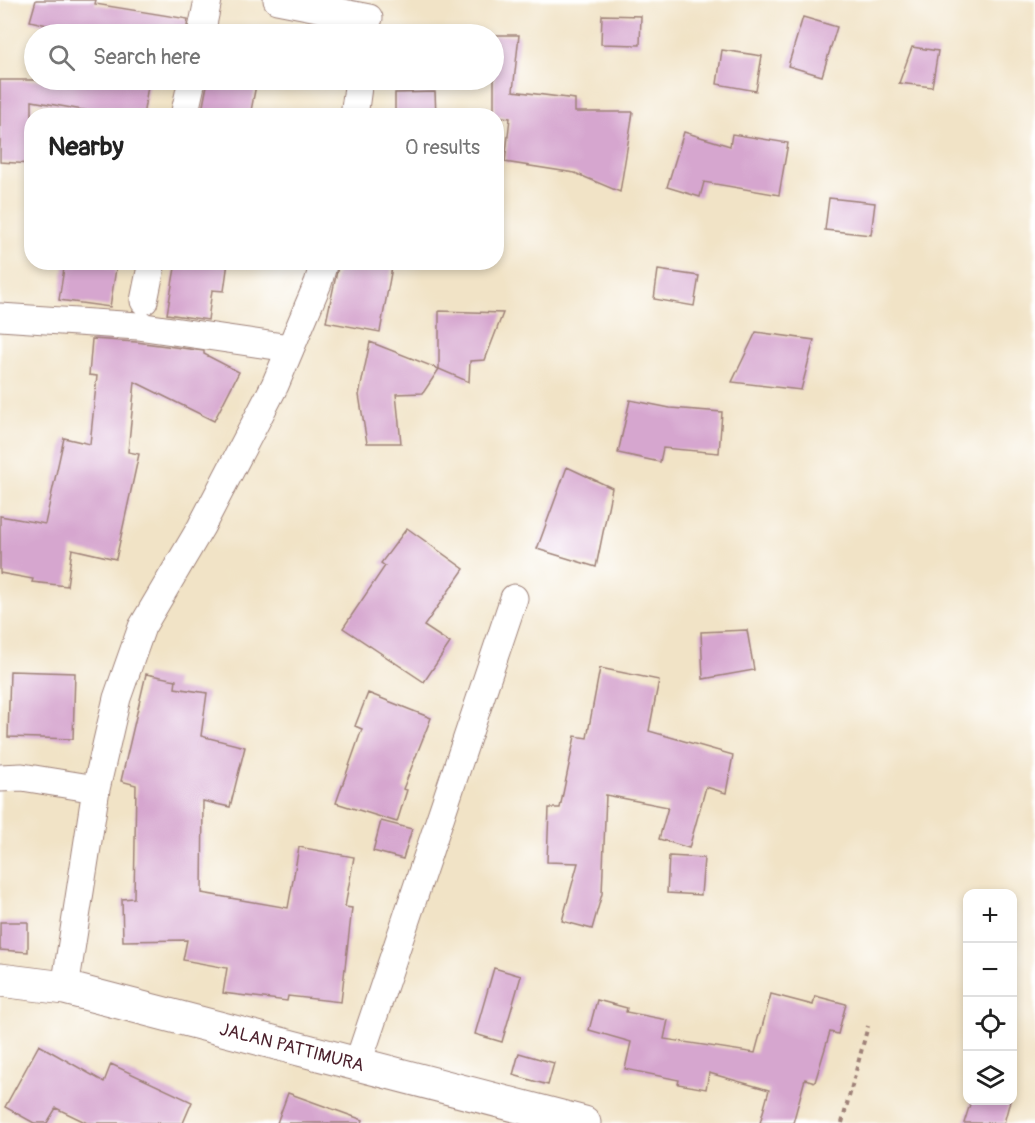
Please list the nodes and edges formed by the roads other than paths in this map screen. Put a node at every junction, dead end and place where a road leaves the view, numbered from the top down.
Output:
1 (208, 0) edge
2 (277, 0) edge
3 (369, 18) edge
4 (203, 24) edge
5 (190, 90) edge
6 (358, 90) edge
7 (186, 108) edge
8 (355, 108) edge
9 (150, 270) edge
10 (322, 270) edge
11 (144, 301) dead end
12 (0, 317) edge
13 (290, 348) junction
14 (514, 598) dead end
15 (0, 777) edge
16 (96, 789) junction
17 (0, 980) edge
18 (65, 988) junction
19 (358, 1063) junction
20 (584, 1123) edge

1 - 4 street
2 - 3 street
5 - 7 street
6 - 8 street
9 - 11 street
10 - 13 street
12 - 13 street
13 - 16 street
14 - 19 street
15 - 16 street
16 - 18 street
17 - 18 highway, JALAN PATTIMURA
18 - 19 highway, JALAN PATTIMURA
19 - 20 highway, JALAN PATTIMURA

